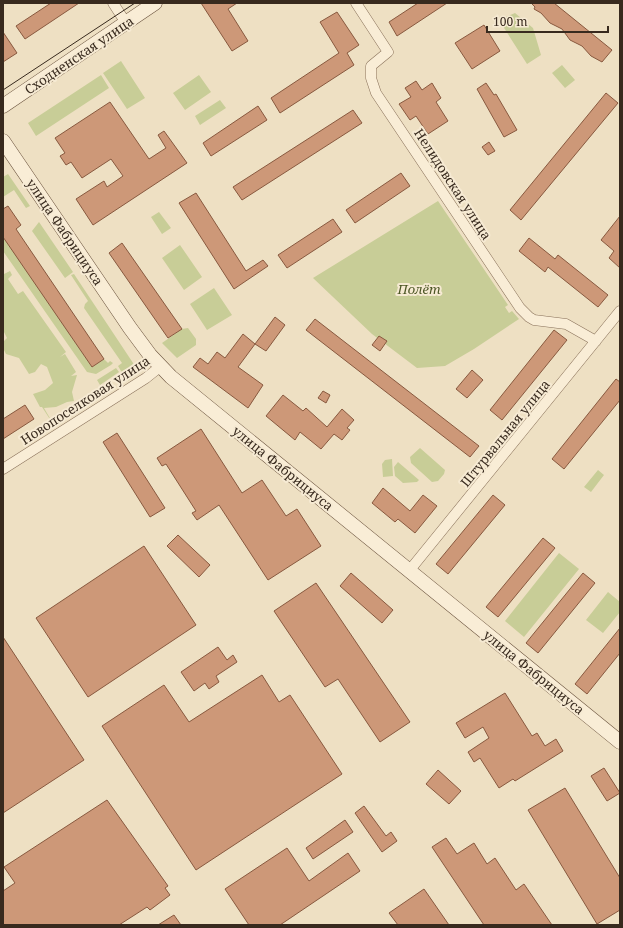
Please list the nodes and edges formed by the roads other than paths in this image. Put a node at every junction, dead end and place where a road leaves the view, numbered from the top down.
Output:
1 (113, 3) edge
2 (155, 3) edge
3 (356, 3) edge
4 (126, 23) junction
5 (3, 106) edge
6 (3, 141) edge
7 (620, 311) edge
8 (596, 341) junction
9 (161, 366) junction
10 (3, 469) edge
11 (409, 571) junction
12 (620, 742) edge

1 - 4 street
2 - 4 main road, Сходненская улица
3 - 8 street, Нелидовская улица
4 - 5 main road, Сходненская улица
6 - 9 main road, улица Фабрициуса
7 - 8 street, Штурвальная улица
8 - 11 street, Штурвальная улица
9 - 10 street, Новопоселковая улица
9 - 11 main road, улица Фабрициуса
11 - 12 main road, улица Фабрициуса

